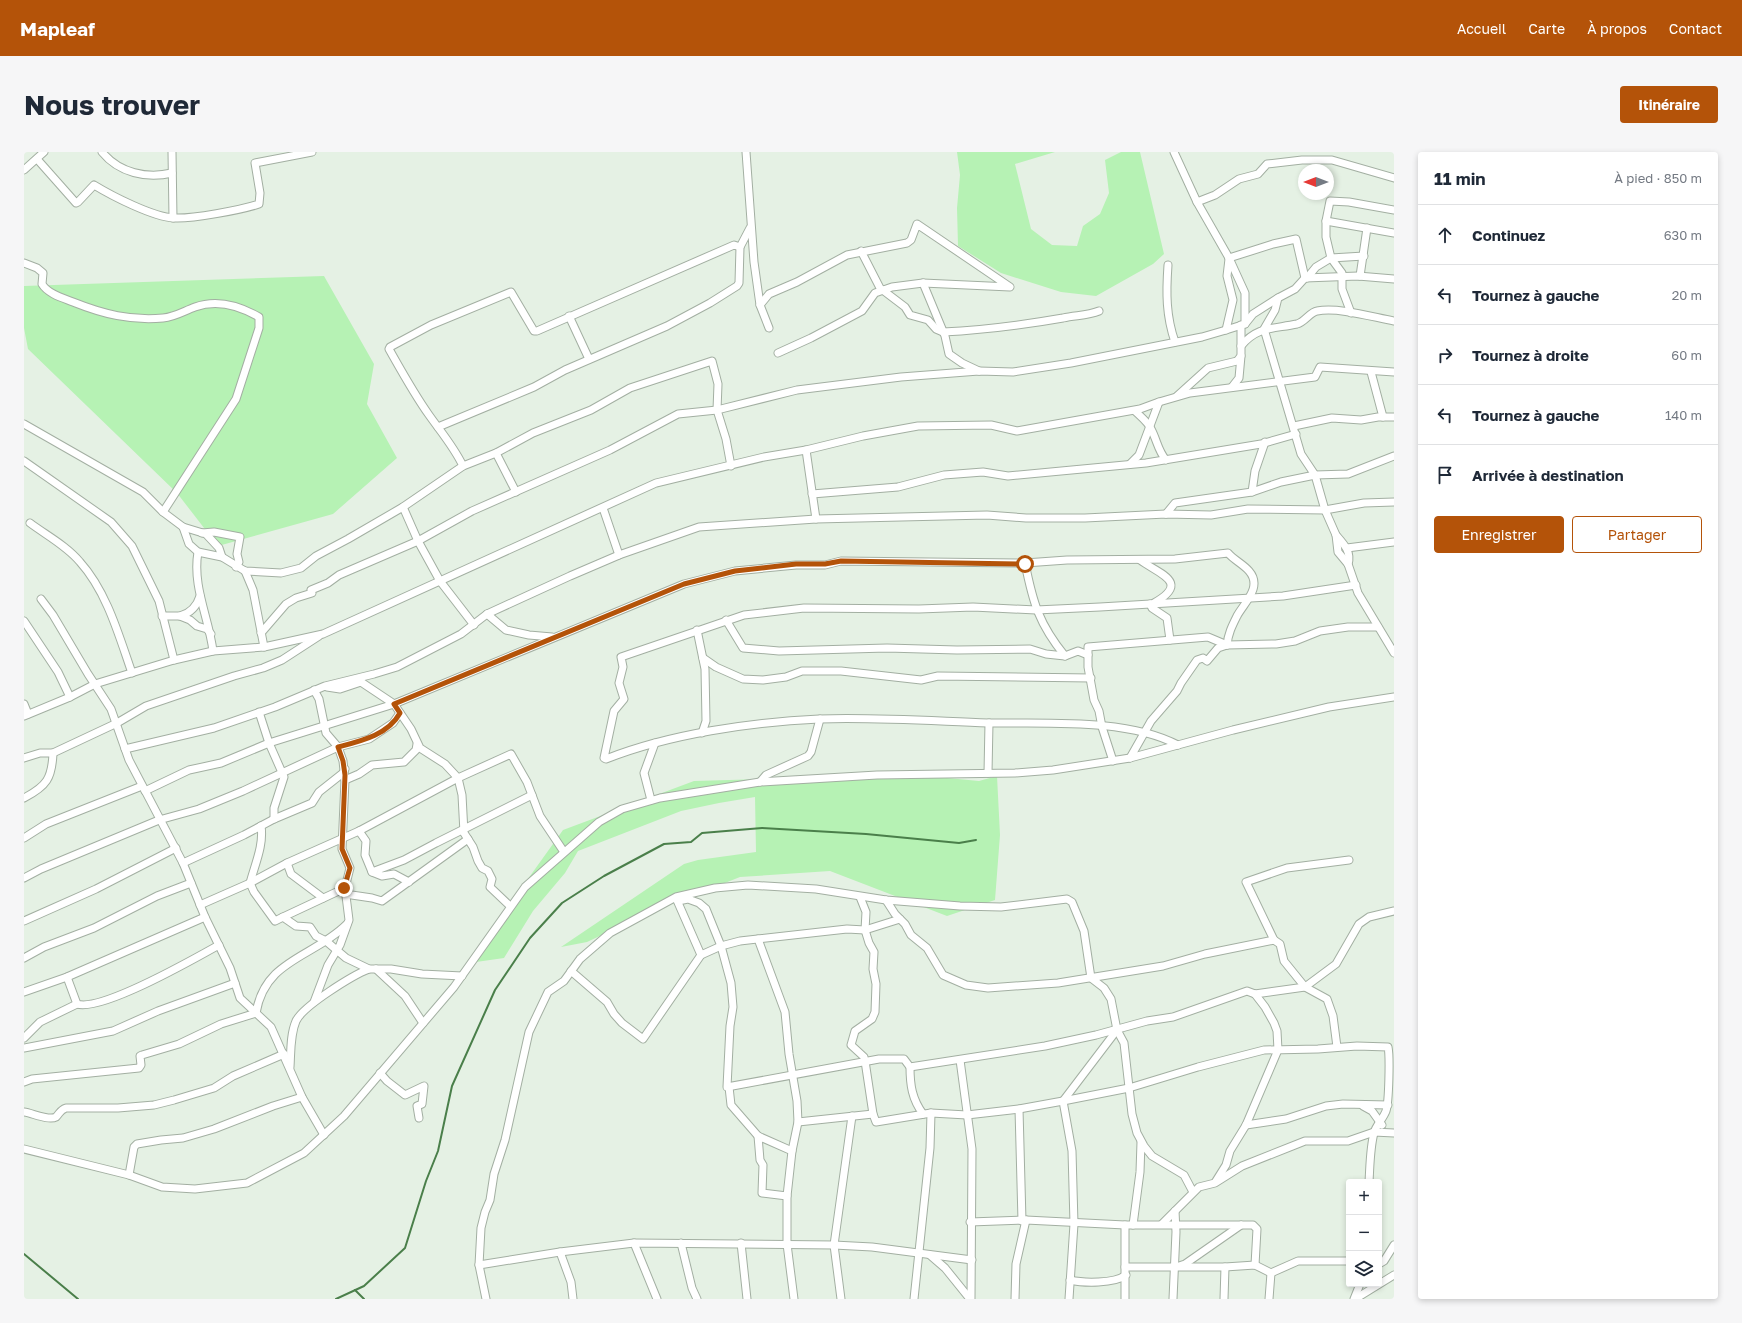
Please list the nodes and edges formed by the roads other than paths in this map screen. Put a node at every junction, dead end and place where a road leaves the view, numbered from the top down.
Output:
1 (44, 152) edge
2 (102, 152) edge
3 (172, 152) edge
4 (312, 152) edge
5 (746, 152) edge
6 (1174, 152) edge
7 (297, 153) edge
8 (37, 159) junction
9 (24, 170) edge
10 (172, 173) junction
11 (1394, 178) edge
12 (1198, 202) junction
13 (1394, 210) edge
14 (173, 218) junction
15 (1326, 221) junction
16 (750, 228) junction
17 (1367, 228) junction
18 (1394, 233) edge
19 (740, 247) junction
20 (861, 252) junction
21 (1364, 256) junction
22 (1229, 258) junction
23 (1331, 258) junction
24 (24, 263) edge
25 (1168, 265) dead end
26 (1360, 276) junction
27 (1342, 277) junction
28 (1306, 278) junction
29 (1394, 279) edge
30 (922, 283) junction
31 (884, 290) junction
32 (1278, 298) junction
33 (760, 305) junction
34 (1099, 311) dead end
35 (1351, 313) junction
36 (568, 316) junction
37 (1394, 321) edge
38 (1243, 324) junction
39 (770, 328) dead end
40 (1264, 329) junction
41 (1226, 330) junction
42 (943, 332) junction
43 (1175, 342) junction
44 (1241, 346) junction
45 (778, 353) dead end
46 (1241, 356) junction
47 (589, 359) junction
48 (979, 371) junction
49 (1371, 372) junction
50 (1394, 372) edge
51 (1279, 383) junction
52 (1232, 387) junction
53 (1176, 397) junction
54 (1158, 402) junction
55 (1380, 404) junction
56 (717, 410) junction
57 (1134, 410) junction
58 (1383, 417) junction
59 (1394, 417) edge
60 (1374, 418) junction
61 (24, 424) edge
62 (438, 427) junction
63 (1150, 427) junction
64 (1295, 430) junction
65 (1265, 442) junction
66 (806, 450) junction
67 (496, 453) junction
68 (1394, 456) edge
69 (1166, 460) junction
70 (24, 461) edge
71 (1130, 464) junction
72 (464, 466) junction
73 (730, 466) junction
74 (1315, 475) junction
75 (516, 492) junction
76 (1252, 492) junction
77 (812, 494) junction
78 (1394, 502) edge
79 (403, 507) junction
80 (603, 508) junction
81 (1325, 510) junction
82 (163, 512) junction
83 (1166, 514) junction
84 (816, 519) junction
85 (30, 523) dead end
86 (183, 527) junction
87 (200, 533) junction
88 (1336, 535) junction
89 (418, 541) junction
90 (1394, 542) edge
91 (1347, 548) junction
92 (198, 552) junction
93 (618, 555) junction
94 (222, 557) junction
95 (1140, 560) junction
96 (1025, 564) junction
97 (1348, 564) junction
98 (236, 567) junction
99 (245, 571) junction
100 (440, 581) junction
101 (1356, 585) junction
102 (200, 596) junction
103 (1251, 597) junction
104 (41, 599) dead end
105 (1151, 604) junction
106 (1036, 610) junction
107 (488, 614) junction
108 (162, 616) junction
109 (180, 616) junction
110 (726, 620) junction
111 (24, 621) edge
112 (474, 625) junction
113 (1378, 627) junction
114 (697, 630) junction
115 (261, 633) junction
116 (211, 634) junction
117 (323, 634) junction
118 (552, 637) junction
119 (1170, 640) junction
120 (1227, 645) junction
121 (264, 647) junction
122 (213, 651) junction
123 (1394, 653) edge
124 (1088, 655) junction
125 (1065, 656) junction
126 (703, 658) junction
127 (174, 660) junction
128 (132, 673) junction
129 (1091, 678) junction
130 (95, 684) junction
131 (325, 686) junction
132 (314, 690) junction
133 (70, 697) junction
134 (1394, 697) edge
135 (24, 704) edge
136 (394, 704) junction
137 (259, 712) junction
138 (400, 713) junction
139 (26, 715) edge
140 (820, 719) junction
141 (117, 723) junction
142 (989, 723) junction
143 (324, 726) junction
144 (1102, 727) junction
145 (702, 733) junction
146 (1144, 733) junction
147 (269, 743) junction
148 (655, 743) junction
149 (417, 744) junction
150 (1178, 746) junction
151 (338, 747) junction
152 (125, 749) junction
153 (53, 753) junction
154 (24, 758) edge
155 (1130, 758) junction
156 (1113, 761) junction
157 (345, 768) junction
158 (988, 773) junction
159 (283, 774) junction
160 (458, 778) junction
161 (345, 780) junction
162 (760, 782) junction
163 (143, 789) junction
164 (532, 795) junction
165 (24, 798) edge
166 (651, 800) junction
167 (274, 819) junction
168 (159, 820) junction
169 (261, 826) junction
170 (463, 829) junction
171 (359, 830) junction
172 (344, 837) junction
173 (24, 838) edge
174 (468, 839) junction
175 (176, 848) junction
176 (564, 852) junction
177 (1349, 860) dead end
178 (183, 863) junction
179 (287, 863) junction
180 (372, 872) junction
181 (24, 878) edge
182 (409, 882) junction
183 (191, 883) junction
184 (250, 883) junction
185 (345, 891) junction
186 (860, 896) junction
187 (323, 898) junction
188 (677, 899) junction
189 (886, 900) junction
190 (200, 905) junction
191 (510, 906) junction
192 (1394, 911) edge
193 (205, 917) junction
194 (283, 917) junction
195 (900, 919) junction
196 (24, 921) edge
197 (347, 924) junction
198 (865, 930) junction
199 (758, 939) junction
200 (1274, 940) junction
201 (326, 941) junction
202 (219, 945) junction
203 (721, 946) junction
204 (336, 950) junction
205 (701, 955) junction
206 (24, 958) edge
207 (372, 969) junction
208 (570, 971) junction
209 (462, 976) junction
210 (67, 977) junction
211 (1091, 978) junction
212 (235, 983) junction
213 (1305, 987) junction
214 (24, 992) edge
215 (1255, 994) junction
216 (314, 1002) junction
217 (77, 1004) junction
218 (256, 1013) junction
219 (423, 1023) junction
220 (1117, 1030) junction
221 (24, 1038) edge
222 (1337, 1047) junction
223 (24, 1048) edge
224 (1278, 1050) junction
225 (284, 1054) junction
226 (960, 1060) junction
227 (865, 1061) junction
228 (910, 1067) junction
229 (290, 1070) junction
230 (380, 1073) junction
231 (793, 1076) junction
232 (24, 1082) edge
233 (729, 1087) junction
234 (1129, 1088) junction
235 (302, 1097) junction
236 (1063, 1101) junction
237 (1388, 1105) junction
238 (1363, 1106) junction
239 (1019, 1109) junction
240 (24, 1112) edge
241 (931, 1113) junction
242 (873, 1114) junction
243 (923, 1114) junction
244 (967, 1115) junction
245 (852, 1116) junction
246 (419, 1118) dead end
247 (798, 1122) junction
248 (1380, 1123) junction
249 (1246, 1125) junction
250 (1374, 1132) junction
251 (1391, 1132) edge
252 (324, 1135) junction
253 (758, 1136) junction
254 (1141, 1140) junction
255 (24, 1149) edge
256 (792, 1151) junction
257 (129, 1175) junction
258 (1369, 1179) edge
259 (1215, 1183) junction
260 (1193, 1192) junction
261 (787, 1196) junction
262 (1175, 1210) junction
263 (1024, 1220) junction
264 (970, 1222) junction
265 (1074, 1224) junction
266 (1162, 1224) junction
267 (1176, 1224) junction
268 (1125, 1225) junction
269 (1133, 1225) junction
270 (1241, 1225) junction
271 (634, 1243) junction
272 (681, 1243) junction
273 (741, 1243) junction
274 (788, 1244) junction
275 (834, 1245) junction
276 (1394, 1245) edge
277 (560, 1252) junction
278 (918, 1254) junction
279 (930, 1255) junction
280 (972, 1260) junction
281 (1346, 1260) edge
282 (1382, 1261) edge
283 (479, 1265) junction
284 (1255, 1265) junction
285 (1125, 1267) junction
286 (1173, 1267) junction
287 (1225, 1267) junction
288 (1271, 1273) junction
289 (1126, 1275) junction
290 (1394, 1275) edge
291 (1070, 1280) junction
292 (1359, 1287) edge
293 (1069, 1298) edge
294 (486, 1299) edge
295 (573, 1299) edge
296 (657, 1299) edge
297 (697, 1299) edge
298 (747, 1299) edge
299 (794, 1299) edge
300 (841, 1299) edge
301 (914, 1299) edge
302 (970, 1299) edge
303 (1015, 1299) edge
304 (1125, 1299) edge
305 (1172, 1299) edge
306 (1224, 1299) edge
307 (1269, 1299) edge
308 (1354, 1299) edge

1 - 8 street
2 - 10 street
3 - 10 street
4 - 7 street
5 - 16 street
6 - 12 street
7 - 14 street
8 - 9 street
8 - 14 street
10 - 14 street
11 - 12 street
12 - 22 street
13 - 15 street
15 - 17 street
15 - 23 street
16 - 19 street
16 - 33 street
17 - 18 street
17 - 21 street
19 - 36 street
19 - 47 street
20 - 30 street
20 - 31 street
20 - 33 street
21 - 23 street
21 - 26 street
22 - 28 street
22 - 38 street
22 - 41 street
23 - 27 street
23 - 28 street
24 - 82 street
25 - 43 street
26 - 27 street
26 - 29 street
27 - 28 street
27 - 35 street
28 - 32 street
30 - 31 street
30 - 42 street
31 - 42 street
31 - 45 street
32 - 38 street
32 - 40 street
33 - 39 street
34 - 42 street
35 - 37 street
35 - 40 street
36 - 47 street
36 - 62 street
38 - 41 street
38 - 44 street
40 - 44 street
40 - 51 street
41 - 43 street
42 - 48 street
43 - 48 street
44 - 46 street
46 - 52 street
46 - 53 street
47 - 62 street
48 - 56 street
49 - 50 street
49 - 51 street
49 - 55 street
51 - 52 street
51 - 64 street
52 - 53 street
53 - 54 street
54 - 57 street
54 - 63 street
55 - 58 street
55 - 60 street
56 - 67 street
56 - 73 street
56 - 75 street
57 - 63 street
57 - 66 street
58 - 59 street
58 - 60 street
60 - 64 street
61 - 82 street
62 - 72 street
63 - 69 street
63 - 71 street
64 - 65 street
64 - 74 street
65 - 69 street
65 - 76 street
66 - 73 street
66 - 77 street
67 - 72 street
67 - 75 street
68 - 74 street
69 - 71 street
70 - 108 street
71 - 77 street
72 - 79 street
73 - 80 street
74 - 76 street
74 - 81 street
75 - 89 street
76 - 83 street
77 - 84 street
78 - 81 street
79 - 89 street
79 - 99 street
80 - 93 street
80 - 100 street
81 - 83 street
81 - 88 street
82 - 86 street
83 - 84 street
84 - 93 street
85 - 128 street
86 - 87 street
86 - 92 street
87 - 94 street
87 - 98 street
88 - 91 street
88 - 97 street
89 - 100 street
89 - 115 street
90 - 91 street
91 - 97 street
92 - 94 street
92 - 102 street
93 - 107 street
94 - 98 street
95 - 96 street
95 - 103 street
95 - 105 street
96 - 106 street
96 - 118 street
97 - 101 street
98 - 99 street
99 - 115 street
100 - 112 street
100 - 117 street
101 - 103 street
101 - 113 street
102 - 109 street
102 - 116 street
103 - 105 street
103 - 120 street
104 - 130 street
105 - 106 street
105 - 119 street
106 - 110 street
106 - 125 street
107 - 112 street
107 - 118 street
108 - 109 street
108 - 127 street
109 - 116 street
110 - 114 street
110 - 125 street
111 - 133 street
112 - 131 street
113 - 120 street
113 - 123 street
114 - 126 street
114 - 148 street
115 - 121 street
116 - 122 street
117 - 121 street
117 - 141 street
118 - 136 street
119 - 120 street
119 - 124 street
120 - 146 street
121 - 122 street
122 - 127 street
124 - 125 street
124 - 129 street
126 - 129 street
126 - 145 street
127 - 128 street
128 - 130 street
129 - 144 street
130 - 133 street
130 - 141 street
131 - 132 street
131 - 136 street
132 - 137 street
132 - 143 street
133 - 139 street
134 - 150 street
135 - 139 street
136 - 138 street
136 - 143 street
137 - 147 street
137 - 152 street
138 - 149 street
138 - 151 street
140 - 142 street
140 - 145 street
140 - 162 street
141 - 152 street
141 - 153 street
142 - 144 street
142 - 158 street
143 - 147 street
143 - 151 street
144 - 146 street
144 - 156 street
145 - 148 street
146 - 150 street
146 - 155 street
147 - 159 street
147 - 163 street
148 - 166 street
149 - 160 street
149 - 161 street
150 - 155 street
151 - 157 street
151 - 159 street
152 - 163 street
153 - 154 street
153 - 165 street
155 - 156 street
156 - 158 street
157 - 161 street
157 - 167 street
158 - 162 street
159 - 167 street
159 - 168 street
160 - 164 street
160 - 170 street
160 - 171 street
161 - 172 street
162 - 166 street
163 - 168 street
163 - 173 street
164 - 170 street
164 - 176 street
166 - 176 street
167 - 169 street
168 - 175 street
168 - 181 street
169 - 178 street
169 - 184 street
170 - 174 street
170 - 180 street
171 - 172 street
171 - 180 street
172 - 179 street
172 - 185 street
174 - 182 street
174 - 191 street
175 - 178 street
175 - 196 street
176 - 191 street
177 - 200 street
178 - 183 street
179 - 184 street
179 - 187 street
180 - 182 street
182 - 185 street
183 - 190 street
183 - 206 street
184 - 190 street
184 - 194 street
185 - 187 street
185 - 197 street
186 - 188 street
186 - 189 street
186 - 198 street
187 - 194 street
188 - 203 street
188 - 205 street
188 - 208 street
189 - 195 street
189 - 211 street
190 - 193 street
191 - 209 street
192 - 213 street
193 - 202 street
193 - 210 street
194 - 201 street
195 - 198 street
195 - 211 street
197 - 201 street
197 - 204 street
198 - 199 street
198 - 227 street
199 - 203 street
199 - 231 street
200 - 211 street
200 - 213 street
201 - 204 street
201 - 218 street
202 - 212 street
202 - 217 street
203 - 205 street
203 - 233 street
204 - 207 street
204 - 216 street
205 - 208 street
207 - 209 street
207 - 216 street
207 - 219 street
208 - 283 street
209 - 219 street
210 - 214 street
210 - 217 street
211 - 220 street
212 - 218 street
212 - 223 street
213 - 215 street
213 - 222 street
215 - 220 street
215 - 224 street
216 - 229 street
217 - 221 street
218 - 225 street
218 - 232 street
219 - 230 street
220 - 226 street
220 - 234 street
220 - 236 street
222 - 224 street
222 - 237 street
224 - 234 street
224 - 249 street
225 - 229 street
225 - 240 street
226 - 228 street
226 - 244 street
227 - 228 street
227 - 231 street
227 - 242 street
228 - 243 street
229 - 235 street
230 - 246 street
230 - 252 street
231 - 233 street
231 - 247 street
233 - 253 street
234 - 236 street
234 - 254 street
235 - 252 street
235 - 257 street
236 - 239 street
236 - 265 street
237 - 238 street
237 - 248 street
238 - 248 street
238 - 249 street
239 - 244 street
239 - 263 street
241 - 243 street
241 - 244 street
241 - 278 street
242 - 243 street
242 - 245 street
244 - 264 street
245 - 247 street
245 - 275 street
247 - 256 street
248 - 250 street
248 - 251 street
249 - 259 street
250 - 251 street
250 - 258 street
250 - 259 street
252 - 257 street
253 - 256 street
253 - 261 street
254 - 260 street
254 - 269 street
255 - 257 street
256 - 261 street
259 - 260 street
260 - 262 street
261 - 274 street
262 - 266 street
262 - 267 street
263 - 264 street
263 - 265 street
263 - 303 street
264 - 280 street
265 - 268 street
265 - 291 street
266 - 267 street
266 - 269 street
267 - 270 street
267 - 286 street
268 - 269 street
268 - 285 street
270 - 284 street
270 - 286 street
271 - 272 street
271 - 277 street
271 - 296 street
272 - 273 street
272 - 297 street
273 - 274 street
273 - 298 street
274 - 275 street
274 - 299 street
275 - 278 street
275 - 300 street
276 - 282 street
277 - 283 street
277 - 295 street
278 - 279 street
278 - 301 street
279 - 280 street
279 - 302 street
280 - 302 street
281 - 288 street
283 - 294 street
284 - 287 street
284 - 288 street
285 - 286 street
285 - 289 street
286 - 287 street
286 - 305 street
287 - 306 street
288 - 307 street
289 - 291 street
289 - 304 street
290 - 308 street
291 - 293 street
292 - 308 street

